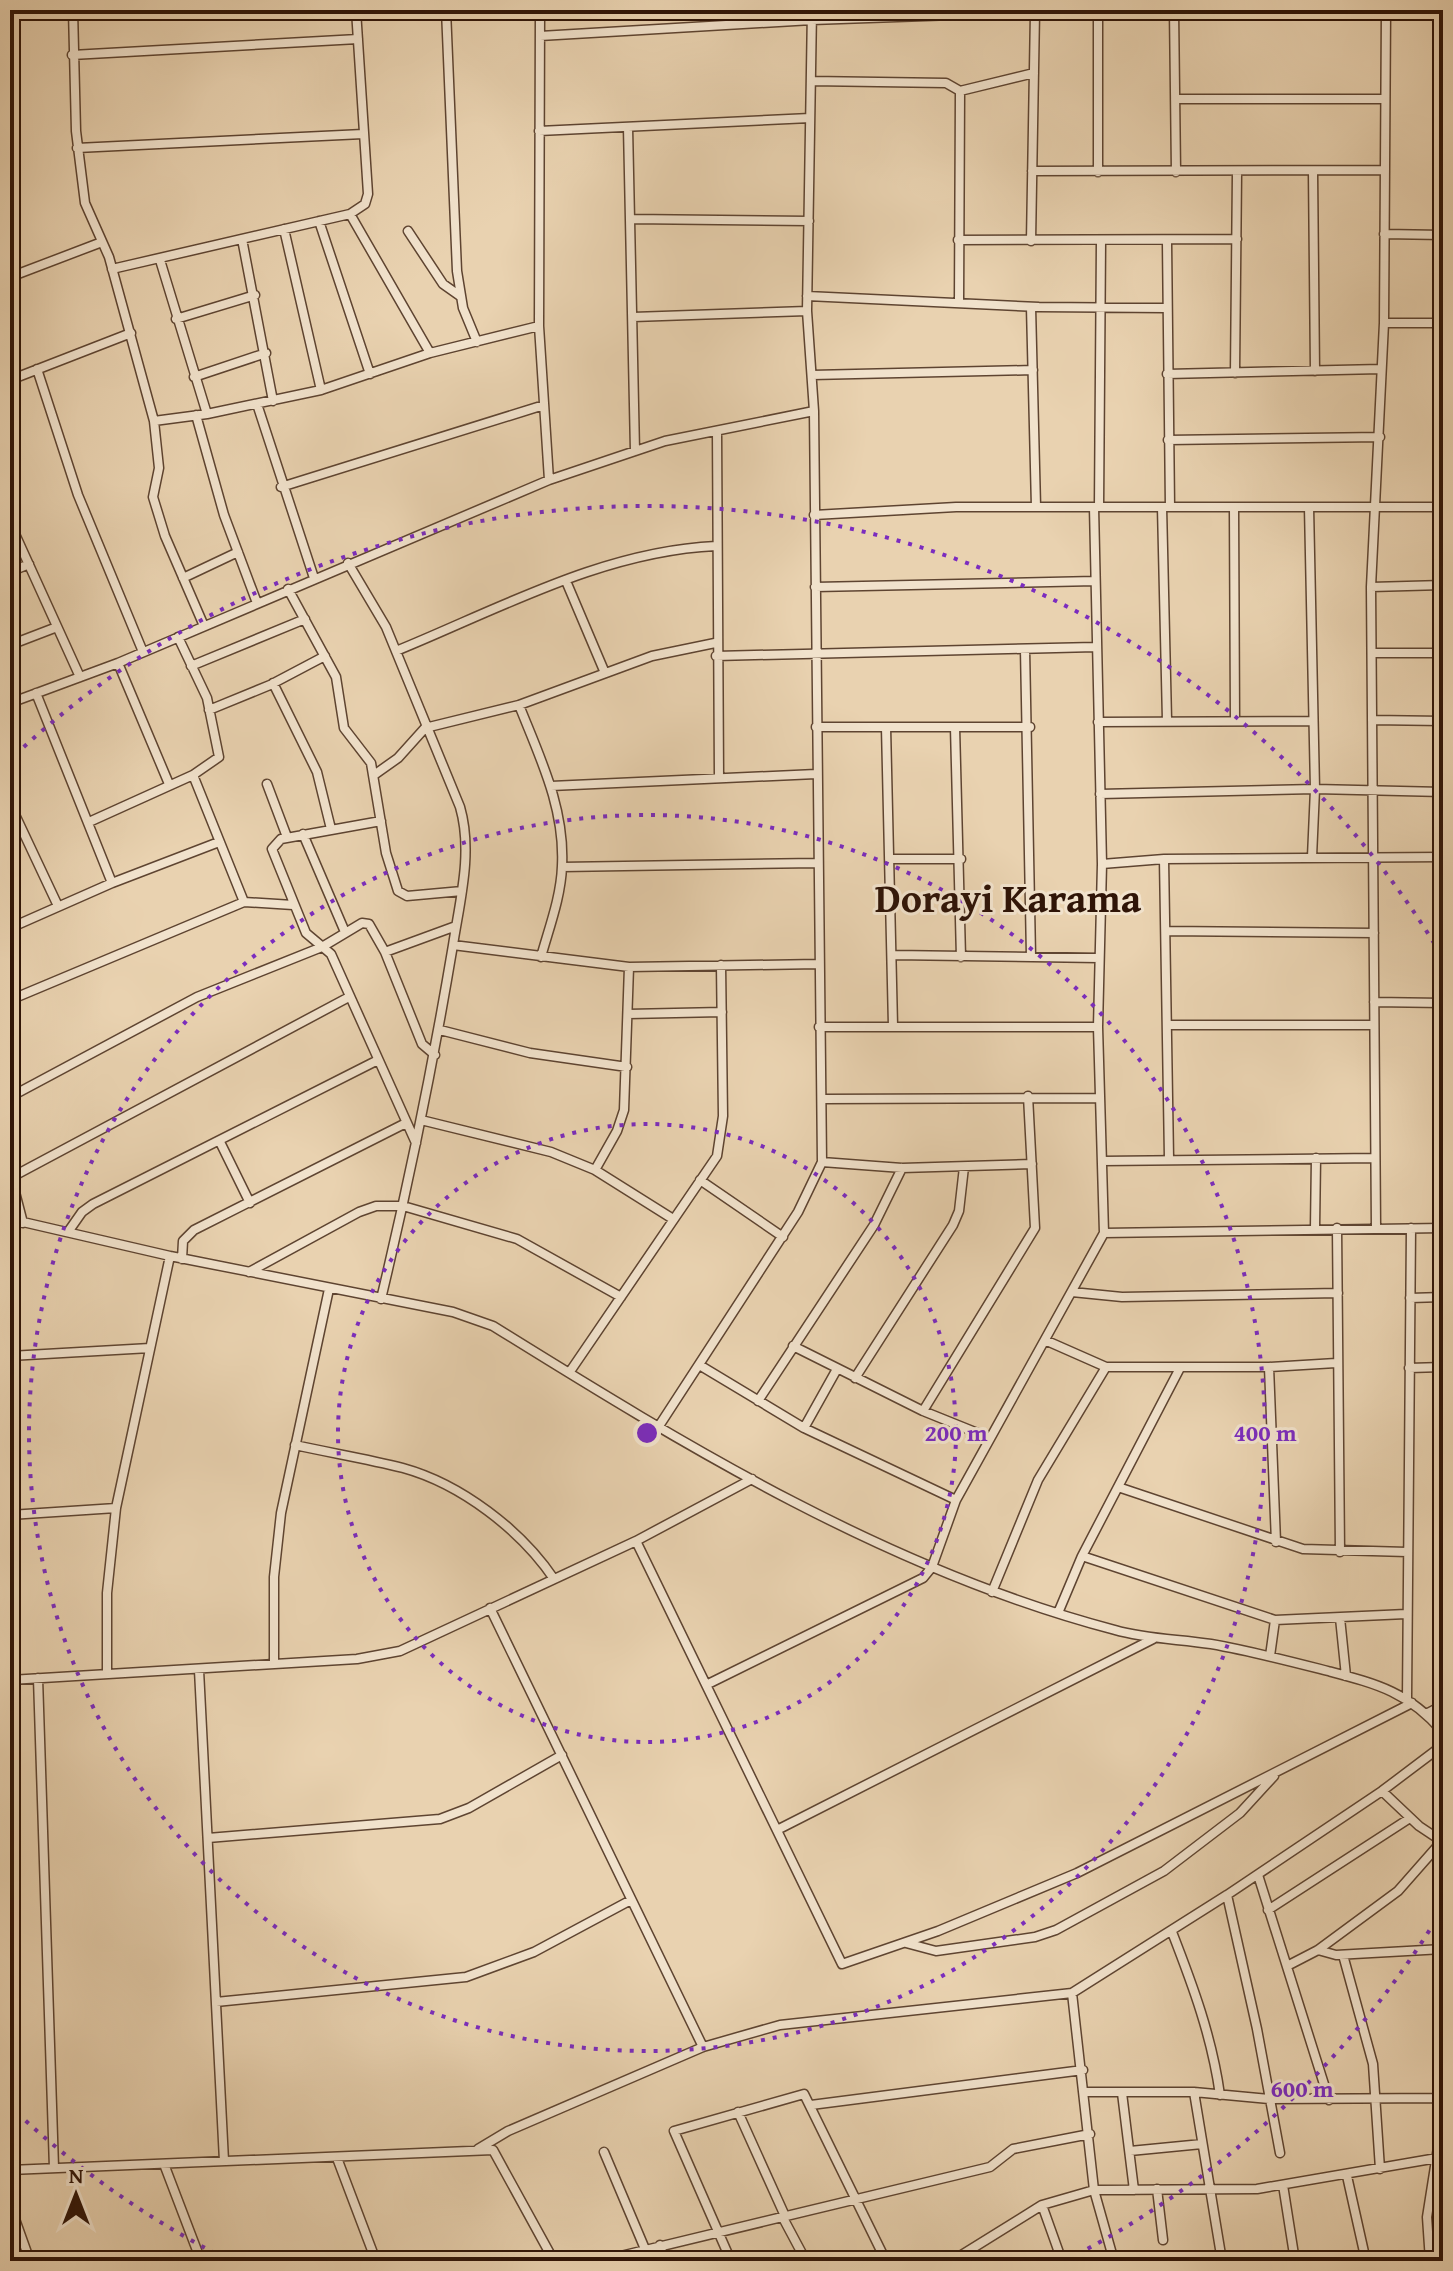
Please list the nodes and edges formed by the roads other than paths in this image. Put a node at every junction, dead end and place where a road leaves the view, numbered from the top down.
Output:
1 (73, 10) edge
2 (356, 10) edge
3 (446, 10) edge
4 (540, 10) edge
5 (812, 10) edge
6 (1098, 10) edge
7 (1174, 10) edge
8 (1386, 10) edge
9 (1035, 12) junction
10 (812, 20) junction
11 (540, 36) junction
12 (358, 39) junction
13 (72, 55) junction
14 (1034, 73) junction
15 (811, 81) junction
16 (960, 91) junction
17 (1175, 99) junction
18 (1385, 99) junction
19 (810, 118) junction
20 (628, 127) junction
21 (539, 131) junction
22 (363, 134) junction
23 (77, 148) junction
24 (1384, 170) junction
25 (1032, 171) junction
26 (1313, 171) junction
27 (1098, 172) junction
28 (1176, 172) junction
29 (1237, 173) junction
30 (350, 214) junction
31 (631, 219) junction
32 (319, 221) junction
33 (809, 221) junction
34 (284, 229) junction
35 (408, 231) dead end
36 (1384, 234) junction
37 (1443, 235) edge
38 (242, 239) junction
39 (1237, 239) junction
40 (958, 240) junction
41 (1031, 241) junction
42 (1101, 241) junction
43 (102, 242) junction
44 (1167, 242) junction
45 (160, 260) junction
46 (112, 269) junction
47 (10, 277) edge
48 (255, 295) junction
49 (460, 296) junction
50 (807, 296) junction
51 (959, 303) junction
52 (1031, 307) junction
53 (1100, 308) junction
54 (1166, 308) junction
55 (807, 311) junction
56 (633, 317) junction
57 (176, 319) junction
58 (1384, 323) junction
59 (1443, 323) edge
60 (539, 326) junction
61 (131, 333) junction
62 (477, 342) junction
63 (266, 353) junction
64 (430, 353) junction
65 (37, 369) junction
66 (1381, 369) junction
67 (1033, 370) junction
68 (1315, 371) junction
69 (1235, 373) junction
70 (370, 374) junction
71 (1167, 374) junction
72 (812, 375) junction
73 (194, 377) junction
74 (10, 380) edge
75 (321, 390) junction
76 (273, 401) junction
77 (257, 404) junction
78 (544, 405) junction
79 (814, 411) junction
80 (207, 414) junction
81 (196, 415) junction
82 (154, 421) junction
83 (717, 431) junction
84 (1380, 437) junction
85 (1168, 440) junction
86 (635, 451) junction
87 (549, 480) junction
88 (281, 487) junction
89 (1036, 507) junction
90 (1097, 507) junction
91 (1166, 507) junction
92 (1234, 507) junction
93 (1309, 507) junction
94 (1376, 507) junction
95 (1443, 507) edge
96 (814, 515) junction
97 (10, 523) edge
98 (716, 546) junction
99 (238, 552) junction
100 (348, 563) junction
101 (29, 564) junction
102 (10, 572) edge
103 (183, 578) junction
104 (314, 578) junction
105 (566, 581) junction
106 (1095, 581) junction
107 (1443, 585) edge
108 (815, 587) junction
109 (1371, 587) junction
110 (288, 589) junction
111 (257, 603) junction
112 (305, 619) junction
113 (204, 626) junction
114 (57, 627) junction
115 (178, 637) junction
116 (715, 643) junction
117 (10, 645) edge
118 (1095, 647) junction
119 (1025, 649) junction
120 (396, 651) junction
121 (143, 652) junction
122 (815, 653) junction
123 (1372, 653) junction
124 (1443, 653) edge
125 (325, 656) junction
126 (716, 656) junction
127 (118, 663) junction
128 (191, 666) junction
129 (605, 673) junction
130 (80, 677) junction
131 (273, 683) junction
132 (36, 693) junction
133 (10, 703) edge
134 (519, 705) junction
135 (209, 710) junction
136 (1167, 720) junction
137 (1235, 720) junction
138 (1372, 720) junction
139 (1313, 721) junction
140 (1443, 721) edge
141 (1098, 722) junction
142 (816, 727) junction
143 (886, 727) junction
144 (955, 727) junction
145 (1030, 727) junction
146 (425, 728) junction
147 (816, 774) junction
148 (193, 775) junction
149 (374, 775) junction
150 (719, 778) junction
151 (169, 784) junction
152 (267, 784) dead end
153 (551, 786) junction
154 (1315, 789) junction
155 (1373, 789) junction
156 (1443, 792) edge
157 (1100, 794) junction
158 (10, 804) edge
159 (381, 821) junction
160 (89, 822) junction
161 (331, 829) junction
162 (303, 834) junction
163 (287, 837) junction
164 (219, 842) junction
165 (1373, 856) junction
166 (1312, 857) junction
167 (1443, 857) edge
168 (892, 859) junction
169 (961, 859) junction
170 (1164, 859) junction
171 (817, 863) junction
172 (1102, 864) junction
173 (562, 867) junction
174 (112, 883) junction
175 (462, 891) junction
176 (244, 902) junction
177 (293, 905) junction
178 (58, 906) junction
179 (456, 926) junction
180 (10, 928) edge
181 (1166, 931) junction
182 (345, 932) junction
183 (1374, 933) junction
184 (453, 945) junction
185 (322, 947) junction
186 (385, 952) junction
187 (894, 955) junction
188 (1031, 956) junction
189 (541, 957) junction
190 (961, 957) junction
191 (1099, 958) junction
192 (818, 964) junction
193 (721, 965) junction
194 (629, 967) junction
195 (349, 997) junction
196 (10, 1000) edge
197 (1374, 1002) junction
198 (1443, 1003) edge
199 (722, 1012) junction
200 (628, 1014) junction
201 (1167, 1025) junction
202 (1374, 1025) junction
203 (893, 1026) junction
204 (819, 1027) junction
205 (1098, 1027) junction
206 (440, 1030) junction
207 (435, 1055) junction
208 (378, 1060) junction
209 (627, 1067) junction
210 (1028, 1096) junction
211 (10, 1097) edge
212 (1099, 1098) junction
213 (823, 1099) junction
214 (421, 1120) junction
215 (406, 1123) junction
216 (220, 1142) junction
217 (416, 1144) junction
218 (1169, 1158) junction
219 (1316, 1158) junction
220 (1375, 1158) junction
221 (1102, 1161) junction
222 (822, 1162) junction
223 (1032, 1164) junction
224 (964, 1167) junction
225 (902, 1168) junction
226 (595, 1170) junction
227 (11, 1175) edge
228 (700, 1180) junction
229 (250, 1203) junction
230 (403, 1206) junction
231 (10, 1219) edge
232 (673, 1219) junction
233 (23, 1223) junction
234 (1376, 1227) junction
235 (1315, 1228) junction
236 (1337, 1228) junction
237 (1411, 1228) junction
238 (1443, 1228) edge
239 (68, 1232) junction
240 (1104, 1233) junction
241 (783, 1237) junction
242 (170, 1256) junction
243 (182, 1259) junction
244 (248, 1272) junction
245 (329, 1289) junction
246 (1072, 1292) junction
247 (1338, 1293) junction
248 (621, 1297) junction
249 (1443, 1297) edge
250 (1410, 1298) junction
251 (381, 1299) junction
252 (1047, 1341) junction
253 (793, 1346) junction
254 (150, 1348) junction
255 (10, 1356) edge
256 (1336, 1363) junction
257 (701, 1366) junction
258 (1106, 1367) junction
259 (1269, 1367) junction
260 (1443, 1367) edge
261 (1180, 1368) junction
262 (1409, 1368) junction
263 (837, 1369) junction
264 (569, 1373) junction
265 (855, 1378) junction
266 (758, 1401) junction
267 (923, 1411) junction
268 (659, 1426) junction
269 (804, 1428) junction
270 (990, 1438) junction
271 (295, 1445) junction
272 (752, 1479) junction
273 (1118, 1487) junction
274 (956, 1500) junction
275 (116, 1508) junction
276 (10, 1515) edge
277 (636, 1541) junction
278 (1276, 1542) junction
279 (1340, 1552) junction
280 (1407, 1552) junction
281 (1082, 1556) junction
282 (932, 1567) junction
283 (554, 1579) junction
284 (992, 1592) junction
285 (490, 1608) junction
286 (1058, 1613) junction
287 (1406, 1614) junction
288 (1340, 1618) junction
289 (1275, 1620) junction
290 (1154, 1638) junction
291 (1270, 1656) junction
292 (274, 1663) junction
293 (199, 1670) junction
294 (107, 1674) junction
295 (1346, 1676) junction
296 (38, 1678) junction
297 (10, 1680) edge
298 (708, 1684) junction
299 (1410, 1701) junction
300 (1443, 1705) edge
301 (1426, 1714) junction
302 (1443, 1732) edge
303 (1443, 1745) edge
304 (562, 1755) junction
305 (1277, 1772) junction
306 (1382, 1791) junction
307 (1410, 1818) junction
308 (779, 1829) junction
309 (208, 1838) junction
310 (1442, 1842) edge
311 (1258, 1875) junction
312 (1227, 1895) junction
313 (631, 1900) junction
314 (1268, 1910) junction
315 (1172, 1932) junction
316 (905, 1942) junction
317 (1443, 1949) edge
318 (1318, 1950) junction
319 (1343, 1955) junction
320 (1289, 1965) junction
321 (1072, 1993) junction
322 (216, 2002) junction
323 (703, 2047) junction
324 (1443, 2066) edge
325 (1083, 2070) junction
326 (1086, 2092) junction
327 (1194, 2092) junction
328 (1122, 2093) junction
329 (1220, 2095) junction
330 (1442, 2098) edge
331 (1269, 2099) junction
332 (1329, 2100) junction
333 (1374, 2100) junction
334 (811, 2105) junction
335 (738, 2112) junction
336 (1090, 2134) junction
337 (1202, 2144) junction
338 (478, 2149) junction
339 (1130, 2151) junction
340 (604, 2152) dead end
341 (1280, 2153) dead end
342 (337, 2158) junction
343 (1439, 2158) edge
344 (224, 2161) junction
345 (164, 2164) junction
346 (54, 2168) junction
347 (1380, 2169) junction
348 (10, 2170) edge
349 (1347, 2176) junction
350 (1283, 2185) junction
351 (1157, 2189) junction
352 (1209, 2189) junction
353 (1094, 2190) junction
354 (1134, 2190) junction
355 (854, 2198) junction
356 (10, 2205) edge
357 (1042, 2205) junction
358 (783, 2216) junction
359 (718, 2232) junction
360 (1163, 2240) dead end
361 (660, 2245) junction
362 (645, 2249) junction
363 (967, 2251) junction
364 (1443, 2253) edge
365 (30, 2261) edge
366 (201, 2261) edge
367 (376, 2261) edge
368 (554, 2261) edge
369 (600, 2261) edge
370 (665, 2261) edge
371 (731, 2261) edge
372 (806, 2261) edge
373 (886, 2261) edge
374 (952, 2261) edge
375 (972, 2261) edge
376 (1062, 2261) edge
377 (1114, 2261) edge
378 (1222, 2261) edge
379 (1295, 2261) edge
380 (1366, 2261) edge
381 (1430, 2261) edge

1 - 13 street
2 - 12 street
3 - 49 street
4 - 11 street
5 - 10 street
6 - 9 street
6 - 27 street
7 - 17 street
8 - 18 street
9 - 10 street
9 - 14 street
10 - 11 street
10 - 15 street
11 - 21 street
12 - 13 street
12 - 22 street
13 - 23 street
14 - 16 street
14 - 25 street
15 - 16 street
15 - 19 street
16 - 40 street
17 - 18 street
17 - 28 street
18 - 24 street
19 - 20 street
19 - 33 street
20 - 21 street
20 - 31 street
21 - 60 street
22 - 23 street
22 - 30 street
23 - 43 street
24 - 26 street
24 - 36 street
25 - 27 street
25 - 41 street
26 - 29 street
26 - 68 street
27 - 28 street
28 - 29 street
29 - 39 street
30 - 32 street
30 - 64 street
31 - 33 street
31 - 56 street
32 - 34 street
32 - 70 street
33 - 50 street
34 - 38 street
34 - 75 street
35 - 49 street
36 - 37 street
36 - 58 street
38 - 45 street
38 - 48 street
39 - 44 street
39 - 69 street
40 - 41 street
40 - 51 street
41 - 42 street
42 - 44 street
42 - 53 street
43 - 46 street
43 - 47 street
44 - 54 street
45 - 46 street
45 - 57 street
46 - 61 street
48 - 57 street
48 - 63 street
49 - 62 street
50 - 51 street
50 - 55 street
51 - 52 street
52 - 53 street
52 - 67 street
53 - 54 street
53 - 90 street
54 - 71 street
55 - 56 street
55 - 72 street
56 - 86 street
57 - 73 street
58 - 59 street
58 - 66 street
60 - 62 street
60 - 78 street
61 - 65 street
61 - 82 street
62 - 64 street
63 - 73 street
63 - 76 street
64 - 70 street
65 - 74 street
65 - 121 street
66 - 68 street
66 - 84 street
67 - 72 street
67 - 89 street
68 - 69 street
69 - 71 street
70 - 75 street
71 - 85 street
72 - 79 street
73 - 80 street
75 - 76 street
76 - 77 street
77 - 80 street
77 - 88 street
78 - 87 street
78 - 88 street
79 - 83 street
79 - 96 street
80 - 81 street
81 - 82 street
81 - 99 street
82 - 103 street
83 - 86 street
83 - 98 street
84 - 85 street
84 - 94 street
85 - 91 street
86 - 87 street
87 - 100 street
88 - 104 street
89 - 90 street
89 - 96 street
90 - 91 street
90 - 106 street
91 - 92 street
91 - 136 street
92 - 93 street
92 - 137 street
93 - 94 street
93 - 139 street
94 - 95 street
94 - 109 street
96 - 108 street
97 - 101 street
98 - 105 street
98 - 116 street
99 - 103 street
99 - 111 street
100 - 104 street
100 - 120 street
101 - 102 street
101 - 114 street
103 - 113 street
104 - 110 street
105 - 120 street
105 - 129 street
106 - 108 street
106 - 118 street
107 - 109 street
108 - 122 street
109 - 123 street
110 - 111 street
110 - 112 street
111 - 113 street
112 - 125 street
112 - 128 street
113 - 115 street
114 - 117 street
114 - 130 street
115 - 121 street
115 - 128 street
116 - 126 street
116 - 129 street
118 - 119 street
118 - 141 street
119 - 122 street
119 - 145 street
120 - 146 street
121 - 127 street
122 - 126 street
122 - 142 street
123 - 124 street
123 - 138 street
125 - 131 street
125 - 149 street
126 - 150 street
127 - 130 street
127 - 151 street
128 - 135 street
129 - 134 street
130 - 132 street
131 - 135 street
131 - 161 street
132 - 133 street
132 - 160 street
134 - 146 street
134 - 153 street
135 - 148 street
136 - 137 street
136 - 141 street
137 - 139 street
138 - 140 street
138 - 155 street
139 - 154 street
141 - 157 street
142 - 143 street
142 - 147 street
143 - 144 street
143 - 168 street
144 - 145 street
144 - 169 street
145 - 188 street
146 - 149 street
146 - 175 street
147 - 150 street
147 - 171 street
148 - 151 street
148 - 164 street
149 - 159 street
150 - 153 street
151 - 160 street
152 - 163 street
153 - 173 street
154 - 155 street
154 - 157 street
154 - 166 street
155 - 156 street
155 - 165 street
157 - 172 street
158 - 178 street
159 - 161 street
159 - 175 street
160 - 174 street
161 - 162 street
162 - 163 street
162 - 182 street
163 - 177 street
164 - 174 street
164 - 176 street
165 - 166 street
165 - 167 street
165 - 183 street
166 - 170 street
168 - 169 street
168 - 187 street
169 - 190 street
170 - 172 street
170 - 181 street
171 - 173 street
171 - 192 street
172 - 191 street
173 - 189 street
174 - 178 street
175 - 179 street
176 - 177 street
176 - 196 street
177 - 185 street
178 - 180 street
179 - 184 street
179 - 186 street
181 - 183 street
181 - 201 street
182 - 185 street
182 - 186 street
183 - 197 street
184 - 189 street
184 - 206 street
185 - 195 street
185 - 211 street
186 - 207 street
187 - 190 street
187 - 203 street
188 - 190 street
188 - 191 street
189 - 194 street
191 - 205 street
192 - 193 street
192 - 204 street
193 - 194 street
193 - 199 street
194 - 200 street
195 - 208 street
195 - 227 street
197 - 198 street
197 - 202 street
199 - 200 street
199 - 228 street
200 - 209 street
201 - 202 street
201 - 218 street
202 - 220 street
203 - 204 street
203 - 205 street
204 - 213 street
205 - 212 street
206 - 207 street
206 - 209 street
207 - 214 street
208 - 215 street
208 - 216 street
209 - 226 street
210 - 212 street
210 - 213 street
210 - 223 street
212 - 221 street
213 - 222 street
214 - 217 street
214 - 226 street
215 - 217 street
215 - 229 street
216 - 229 street
216 - 239 street
217 - 230 street
218 - 219 street
218 - 221 street
219 - 220 street
219 - 235 street
220 - 234 street
221 - 240 street
222 - 225 street
222 - 241 street
223 - 224 street
223 - 267 street
224 - 225 street
224 - 265 street
225 - 253 street
226 - 232 street
227 - 233 street
228 - 232 street
228 - 241 street
229 - 243 street
230 - 244 street
230 - 248 street
230 - 251 street
231 - 233 street
232 - 248 street
233 - 239 street
234 - 236 street
234 - 237 street
235 - 236 street
235 - 240 street
236 - 247 street
237 - 238 street
237 - 250 street
239 - 242 street
240 - 246 street
241 - 257 street
242 - 243 street
242 - 254 street
243 - 244 street
244 - 245 street
245 - 251 street
245 - 271 street
246 - 247 street
246 - 252 street
247 - 256 street
248 - 264 street
249 - 250 street
250 - 262 street
251 - 264 street
252 - 258 street
252 - 270 street
253 - 263 street
253 - 266 street
254 - 255 street
254 - 275 street
256 - 259 street
256 - 279 street
257 - 266 street
257 - 268 street
258 - 261 street
258 - 284 street
259 - 261 street
259 - 278 street
260 - 262 street
261 - 273 street
262 - 280 street
263 - 265 street
263 - 269 street
264 - 268 street
265 - 267 street
266 - 269 street
267 - 270 street
268 - 272 street
269 - 274 street
270 - 274 street
271 - 283 street
271 - 292 street
272 - 277 street
272 - 282 street
273 - 278 street
273 - 281 street
274 - 282 street
275 - 276 street
275 - 294 street
277 - 283 street
277 - 298 street
278 - 279 street
279 - 280 street
280 - 287 street
281 - 286 street
281 - 289 street
282 - 284 street
282 - 298 street
283 - 285 street
284 - 286 street
285 - 292 street
285 - 304 street
286 - 290 street
287 - 288 street
287 - 299 street
288 - 289 street
288 - 295 street
289 - 291 street
290 - 291 street
290 - 308 street
291 - 295 street
292 - 293 street
293 - 294 street
293 - 309 street
294 - 296 street
295 - 299 street
296 - 297 street
296 - 346 street
298 - 308 street
299 - 301 street
299 - 305 street
300 - 301 street
301 - 302 street
303 - 306 street
304 - 309 street
304 - 313 street
305 - 316 street
305 - 316 street
306 - 307 street
306 - 311 street
307 - 310 street
307 - 314 street
308 - 316 street
309 - 322 street
310 - 318 street
311 - 312 street
311 - 314 street
312 - 315 street
312 - 331 street
313 - 322 street
313 - 323 street
314 - 320 street
315 - 321 street
315 - 329 street
317 - 319 street
318 - 319 street
318 - 320 street
319 - 333 street
320 - 332 street
321 - 323 street
321 - 325 street
322 - 344 street
323 - 338 street
324 - 330 street
325 - 326 street
325 - 334 street
326 - 328 street
326 - 336 street
327 - 328 street
327 - 329 street
327 - 337 street
328 - 339 street
329 - 331 street
330 - 333 street
330 - 343 street
331 - 332 street
331 - 341 street
332 - 333 street
333 - 347 street
334 - 335 street
334 - 355 street
335 - 358 street
335 - 359 street
336 - 353 street
336 - 355 street
337 - 339 street
337 - 352 street
338 - 342 street
338 - 368 street
339 - 354 street
340 - 362 street
342 - 344 street
342 - 367 street
343 - 347 street
343 - 381 street
344 - 345 street
345 - 346 street
345 - 366 street
346 - 348 street
347 - 349 street
349 - 350 street
349 - 380 street
350 - 352 street
350 - 379 street
351 - 352 street
351 - 354 street
351 - 360 street
352 - 378 street
353 - 354 street
353 - 357 street
353 - 377 street
355 - 358 street
355 - 373 street
356 - 365 street
357 - 363 street
357 - 376 street
358 - 359 street
358 - 372 street
359 - 361 street
359 - 371 street
361 - 362 street
361 - 370 street
362 - 369 street
363 - 374 street
363 - 375 street
364 - 381 main road

